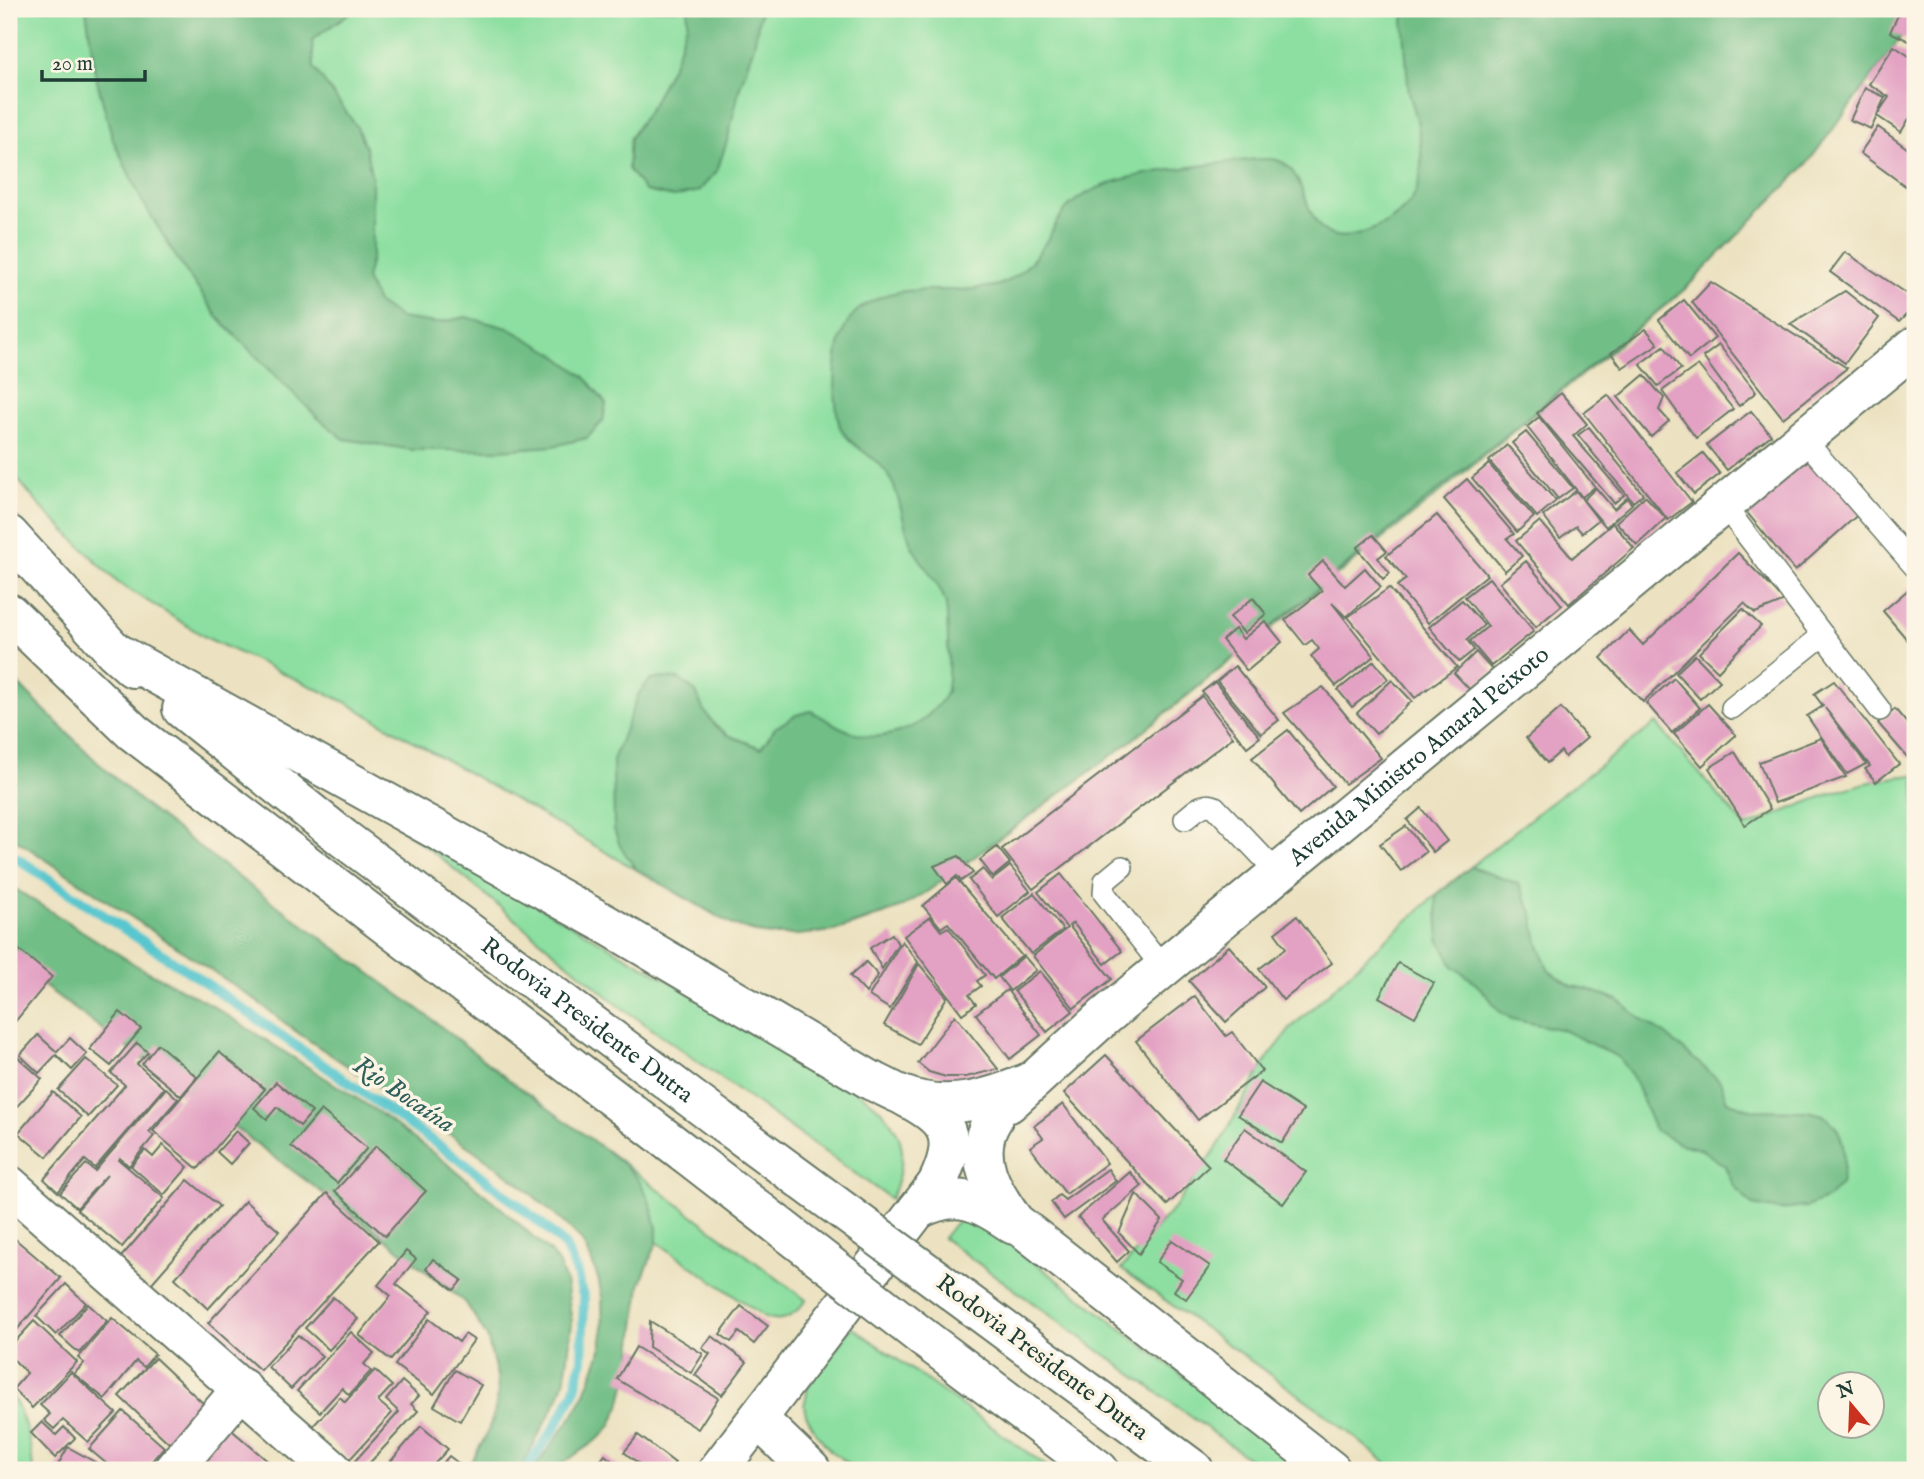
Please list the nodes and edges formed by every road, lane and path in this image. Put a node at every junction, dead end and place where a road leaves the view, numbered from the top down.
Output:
1 (1915, 346) edge
2 (1803, 438) junction
3 (1723, 504) junction
4 (9, 535) edge
5 (1908, 543) edge
6 (1915, 567) edge
7 (9, 613) edge
8 (1823, 635) junction
9 (114, 651) junction
10 (1732, 708) dead end
11 (1880, 710) dead end
12 (1185, 819) dead end
13 (1122, 867) dead end
14 (1278, 873) junction
15 (1163, 968) junction
16 (1034, 1080) junction
17 (902, 1095) junction
18 (993, 1119) junction
19 (9, 1185) edge
20 (928, 1196) junction
21 (1038, 1242) junction
22 (242, 1388) junction
23 (758, 1419) junction
24 (173, 1470) edge
25 (333, 1470) edge
26 (718, 1470) edge
27 (811, 1470) edge
28 (1099, 1470) edge
29 (1194, 1470) edge
30 (1331, 1470) edge

1 - 2 main road, Avenida Ministro Amaral Peixoto
2 - 3 main road, Avenida Ministro Amaral Peixoto
2 - 5 lane
3 - 8 lane
3 - 14 main road, Avenida Ministro Amaral Peixoto
4 - 9 main road, Rodovia Presidente Dutra
5 - 6 lane
7 - 28 main road, Rodovia Presidente Dutra, bridge
8 - 10 lane
8 - 11 lane
9 - 17 main road
9 - 29 main road, Rodovia Presidente Dutra, bridge
12 - 14 lane
13 - 15 lane
14 - 15 main road, Avenida Ministro Amaral Peixoto
15 - 16 main road, Avenida Ministro Amaral Peixoto
16 - 17 main road
16 - 18 main road, Avenida Ministro Amaral Peixoto
17 - 20 main road
18 - 20 main road, Avenida Ministro Amaral Peixoto
18 - 21 main road
19 - 22 main road
20 - 21 main road
20 - 23 main road, Avenida Ministro Amaral Peixoto
21 - 30 main road
22 - 24 main road
22 - 25 main road
23 - 26 main road, Avenida Ministro Amaral Peixoto
23 - 27 main road

